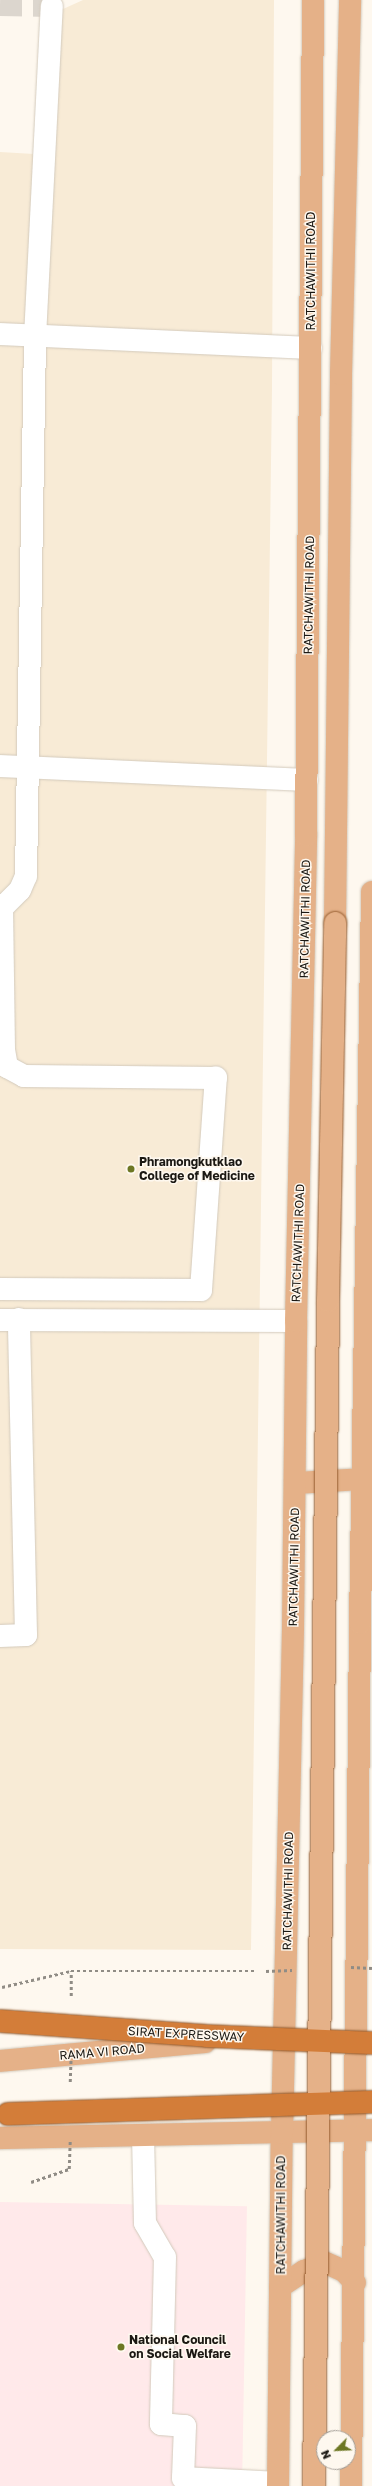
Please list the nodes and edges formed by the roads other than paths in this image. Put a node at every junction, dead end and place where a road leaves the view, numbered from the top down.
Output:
1 (314, 0) edge
2 (350, 0) edge
3 (52, 6) dead end
4 (0, 334) edge
5 (35, 337) junction
6 (311, 348) junction
7 (0, 766) edge
8 (29, 768) junction
9 (307, 780) junction
10 (372, 892) edge
11 (1, 907) edge
12 (0, 1289) edge
13 (10, 1319) edge
14 (296, 1322) junction
15 (362, 1478) junction
16 (295, 1483) junction
17 (366, 1610) edge
18 (0, 1636) edge
19 (0, 2021) edge
20 (285, 2035) junction
21 (367, 2038) edge
22 (0, 2061) edge
23 (372, 2102) edge
24 (8, 2114) dead end
25 (364, 2130) edge
26 (282, 2133) junction
27 (143, 2135) junction
28 (0, 2138) edge
29 (355, 2283) junction
30 (280, 2287) junction
31 (208, 2482) edge
32 (278, 2485) edge
33 (314, 2486) edge
34 (351, 2486) edge

1 - 6 main road, RATCHAWITHI ROAD
2 - 33 main road, bridge
3 - 5 lane
4 - 5 lane
5 - 6 lane
5 - 8 lane
6 - 9 main road, RATCHAWITHI ROAD
7 - 8 lane
8 - 9 lane
8 - 11 lane
9 - 14 main road, RATCHAWITHI ROAD
10 - 15 main road
11 - 12 lane
13 - 14 lane
13 - 18 lane
14 - 16 main road, RATCHAWITHI ROAD
15 - 16 main road
15 - 17 main road
16 - 20 main road, RATCHAWITHI ROAD
17 - 21 main road
19 - 21 highway, SIRAT EXPRESSWAY, bridge
20 - 21 main road, RAMA VI ROAD
20 - 22 main road, RAMA VI ROAD
20 - 26 main road, RATCHAWITHI ROAD
21 - 25 main road
23 - 24 highway, bridge
25 - 26 main road
25 - 29 main road
26 - 27 main road
26 - 30 main road, RATCHAWITHI ROAD
27 - 28 main road
27 - 31 lane
29 - 30 main road
29 - 34 main road
30 - 32 main road, RATCHAWITHI ROAD
31 - 32 lane

